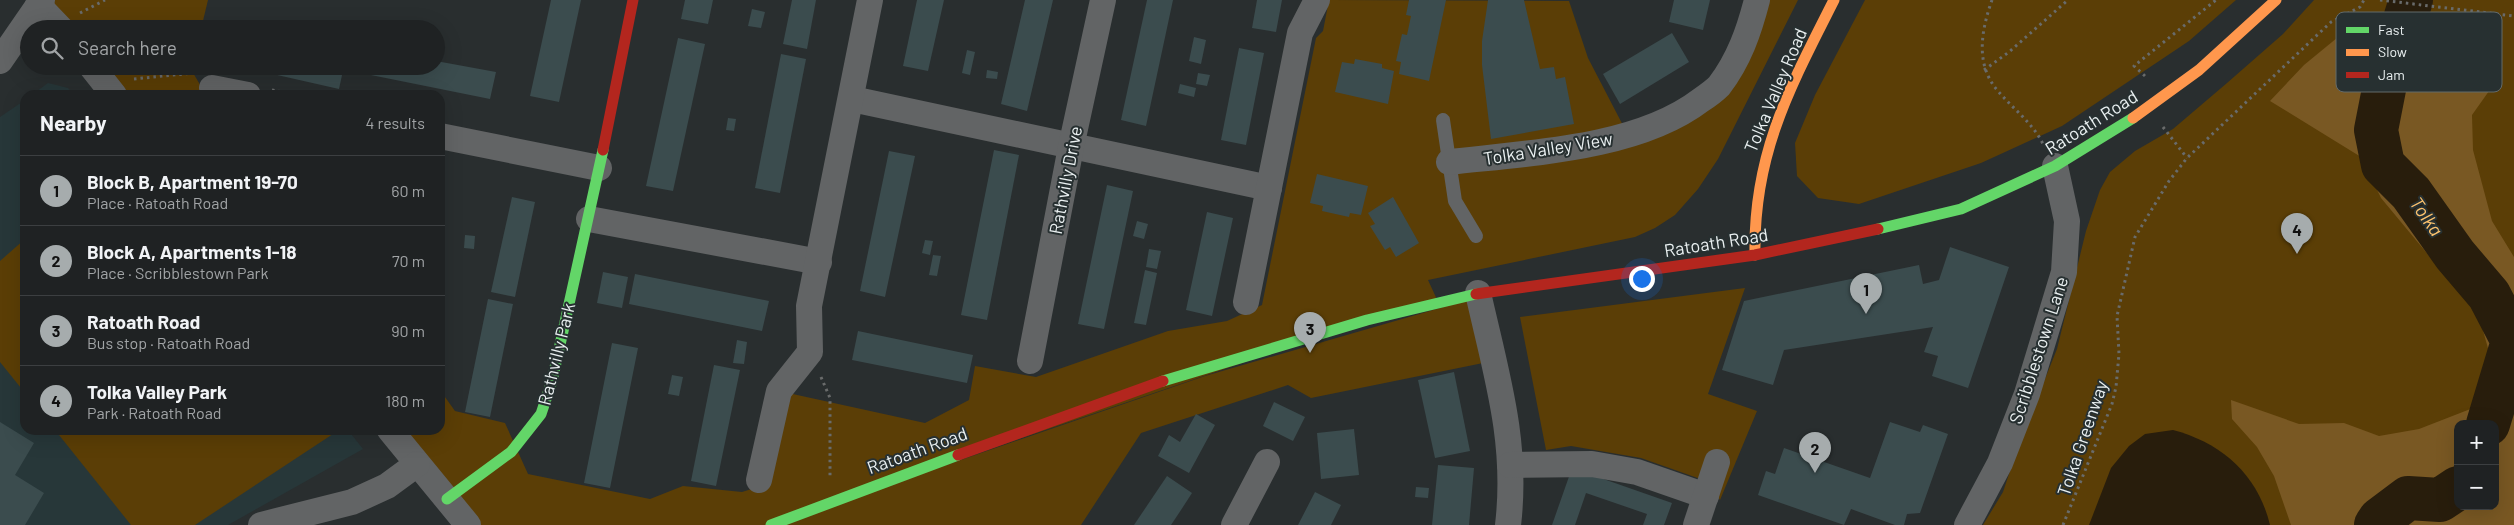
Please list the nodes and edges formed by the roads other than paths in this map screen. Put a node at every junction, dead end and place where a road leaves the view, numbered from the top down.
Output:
1 (633, 0) edge
2 (870, 0) edge
3 (1103, 0) edge
4 (1317, 0) edge
5 (1757, 0) edge
6 (1834, 0) edge
7 (2276, 0) edge
8 (40, 2) edge
9 (28, 20) edge
10 (54, 20) edge
11 (20, 32) edge
12 (0, 61) edge
13 (98, 75) edge
14 (212, 88) dead end
15 (110, 90) edge
16 (222, 90) edge
17 (852, 99) junction
18 (1443, 120) dead end
19 (445, 137) edge
20 (1071, 147) junction
21 (1449, 162) junction
22 (2055, 166) junction
23 (599, 168) junction
24 (1269, 188) junction
25 (589, 219) junction
26 (1476, 236) dead end
27 (1755, 255) junction
28 (819, 262) junction
29 (1478, 293) junction
30 (1246, 302) dead end
31 (1030, 361) dead end
32 (394, 435) edge
33 (1267, 462) dead end
34 (1717, 462) dead end
35 (417, 464) junction
36 (1510, 465) junction
37 (759, 480) dead end
38 (1706, 496) junction
39 (447, 499) junction
40 (261, 525) edge
41 (468, 525) edge
42 (771, 525) edge
43 (1234, 525) edge
44 (1508, 525) edge
45 (1696, 525) edge
46 (1967, 525) edge

1 - 23 street, Rathvilly Park
2 - 17 street
3 - 20 street, Rathvilly Drive
4 - 24 street
5 - 21 street, Tolka Valley View
6 - 27 street, Tolka Valley Road
7 - 22 street, Ratoath Road
8 - 9 street
8 - 10 street
11 - 12 street
13 - 15 street
14 - 16 street
17 - 20 street
17 - 28 street
18 - 21 lane
19 - 23 street
20 - 24 street
20 - 31 street, Rathvilly Drive
21 - 26 lane
22 - 27 street, Ratoath Road
22 - 46 street, Scribblestown Lane
23 - 25 street, Rathvilly Park
24 - 30 street
25 - 28 street
25 - 39 street, Rathvilly Park
27 - 29 street, Ratoath Road
28 - 37 street
29 - 36 street
29 - 42 street, Ratoath Road
32 - 35 street
33 - 43 street
34 - 38 street
35 - 39 street
35 - 40 street
36 - 38 street
36 - 44 street
38 - 45 street
39 - 41 street

